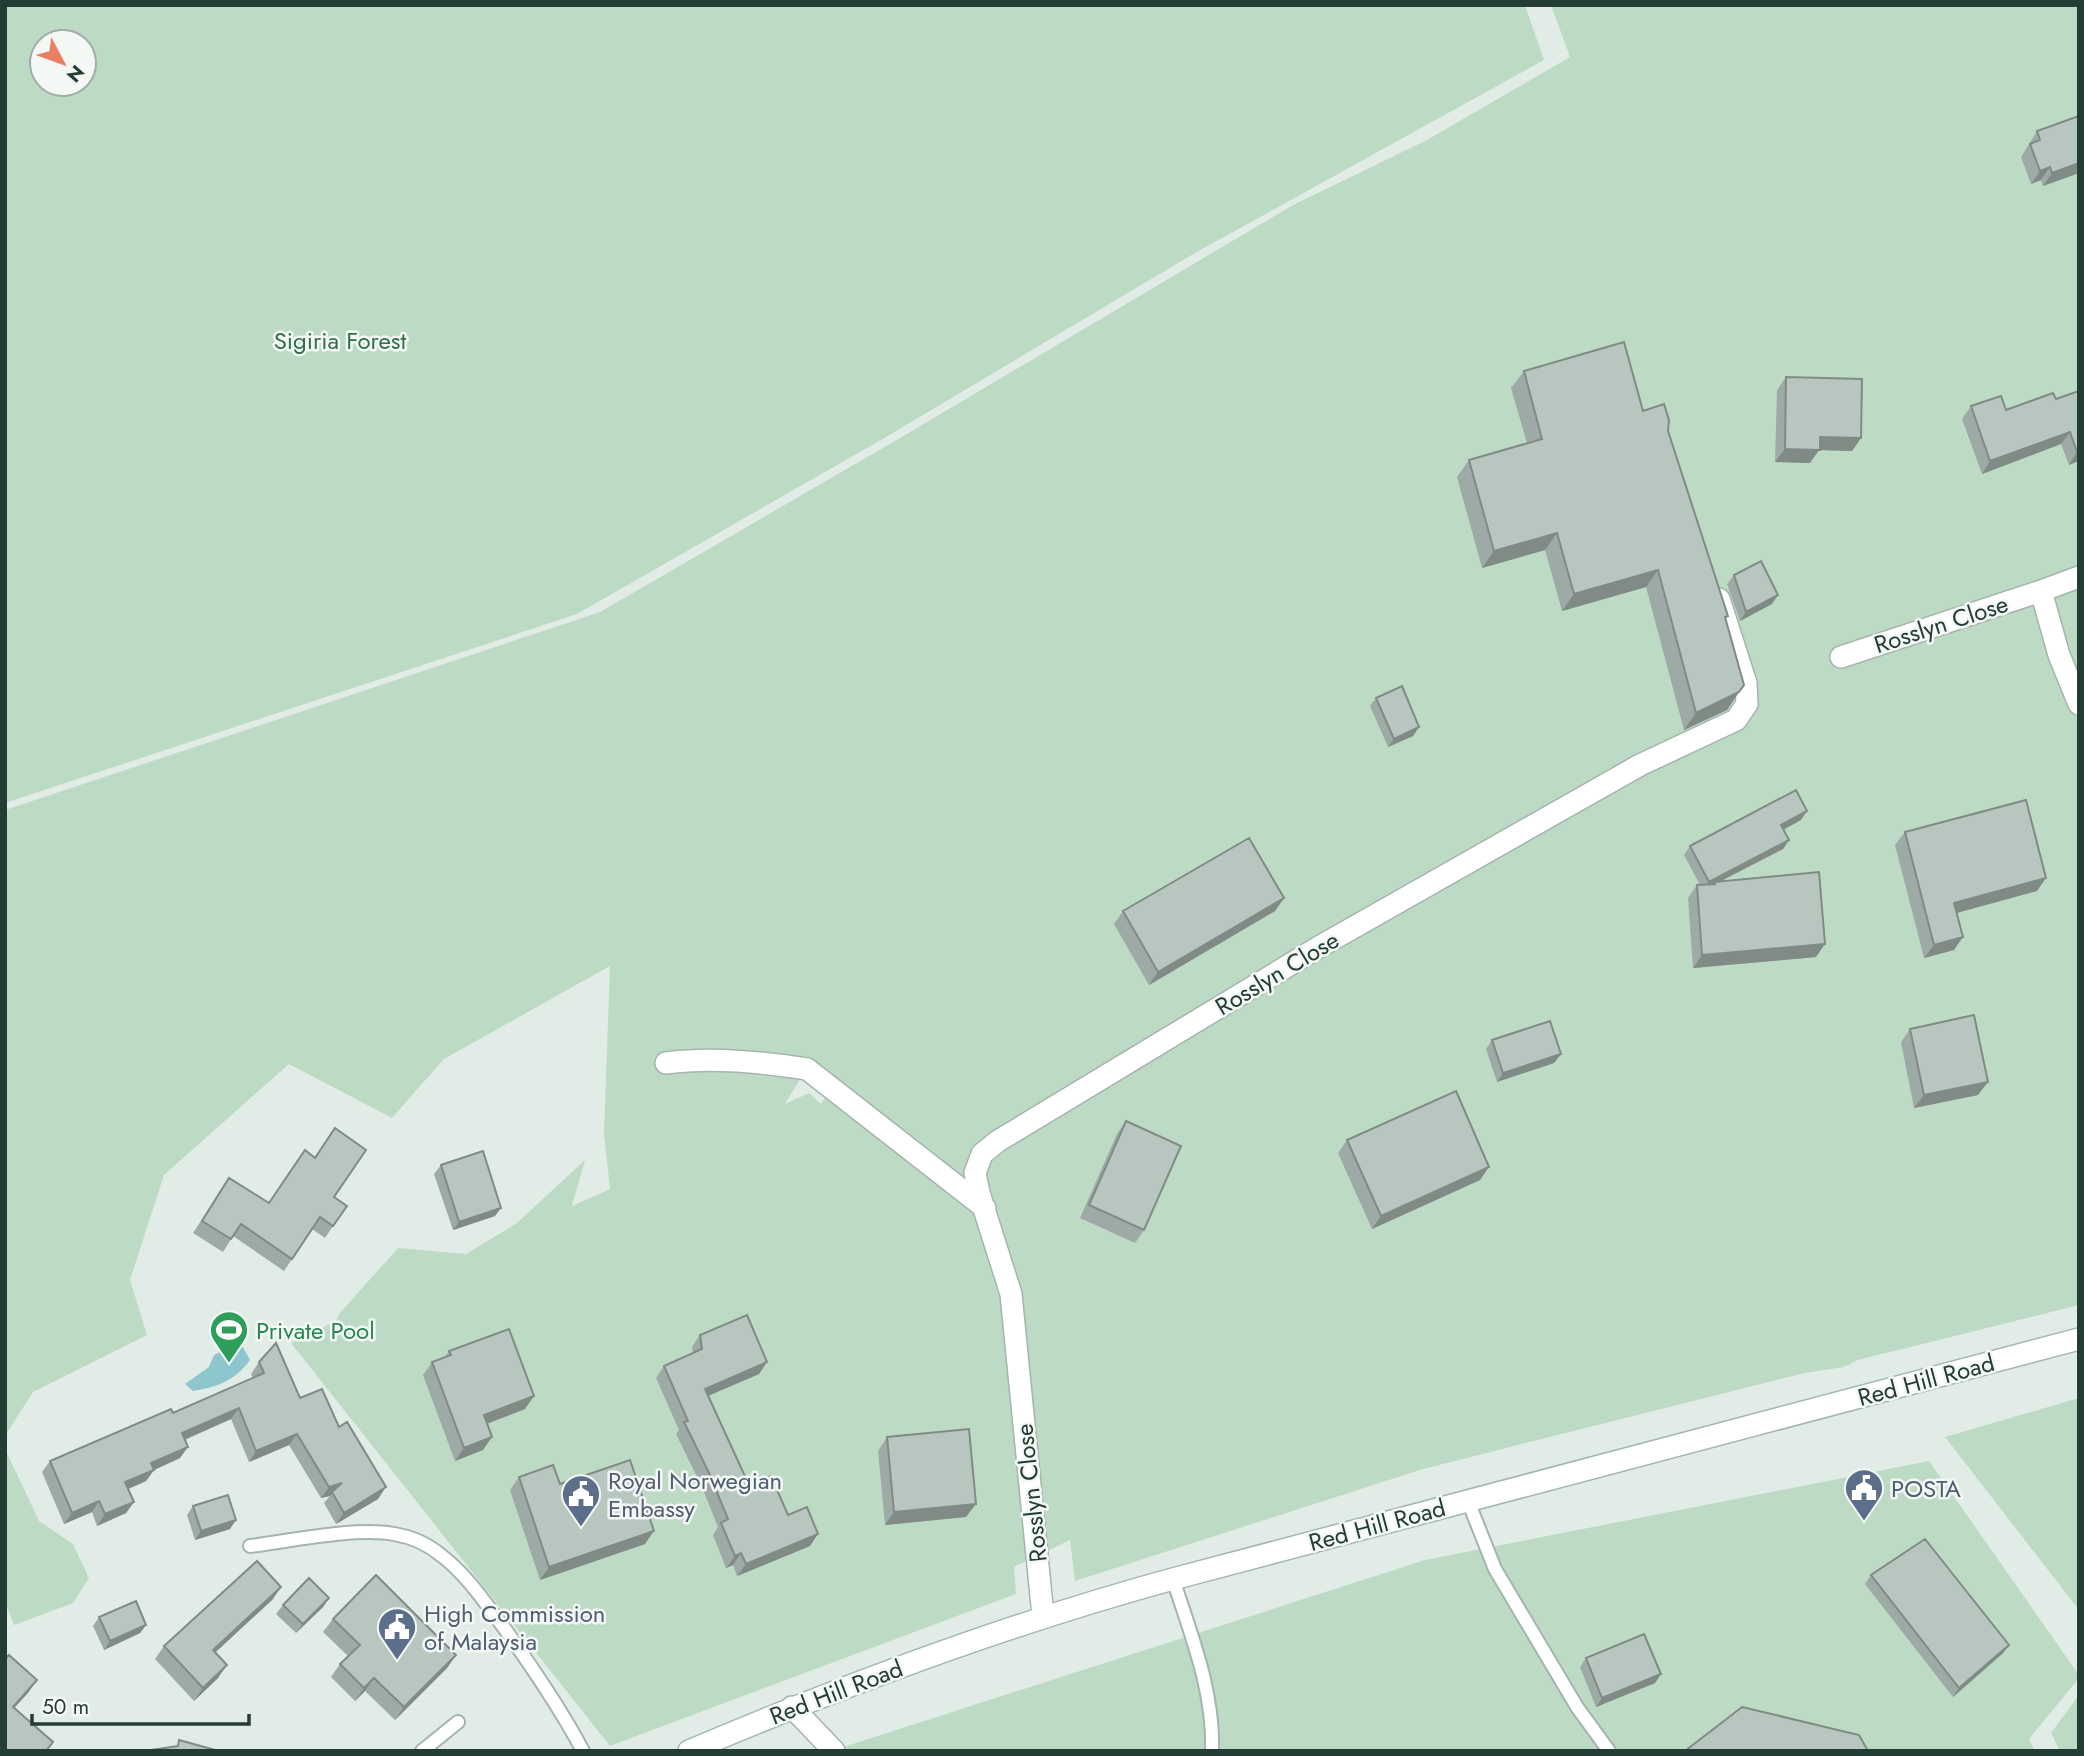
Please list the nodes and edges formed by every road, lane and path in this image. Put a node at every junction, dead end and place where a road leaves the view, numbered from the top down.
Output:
1 (1712, 577) edge
2 (2079, 577) edge
3 (2041, 591) junction
4 (1842, 657) dead end
5 (2079, 705) edge
6 (666, 1063) dead end
7 (985, 1208) junction
8 (2079, 1339) edge
9 (1468, 1501) junction
10 (250, 1546) dead end
11 (1173, 1579) junction
12 (1043, 1616) junction
13 (792, 1707) junction
14 (458, 1722) dead end
15 (422, 1751) edge
16 (583, 1751) edge
17 (689, 1751) edge
18 (834, 1751) edge
19 (1212, 1751) edge
20 (1609, 1751) edge

1 - 7 street, Rosslyn Close
2 - 3 street, Rosslyn Close
3 - 4 street, Rosslyn Close
3 - 5 street
6 - 7 street
7 - 12 street, Rosslyn Close
8 - 9 street, Red Hill Road
9 - 11 street, Red Hill Road
9 - 20 lane
10 - 16 lane
11 - 12 street, Red Hill Road
11 - 19 lane
12 - 13 street, Red Hill Road
13 - 17 street, Red Hill Road
13 - 18 street
14 - 15 lane

